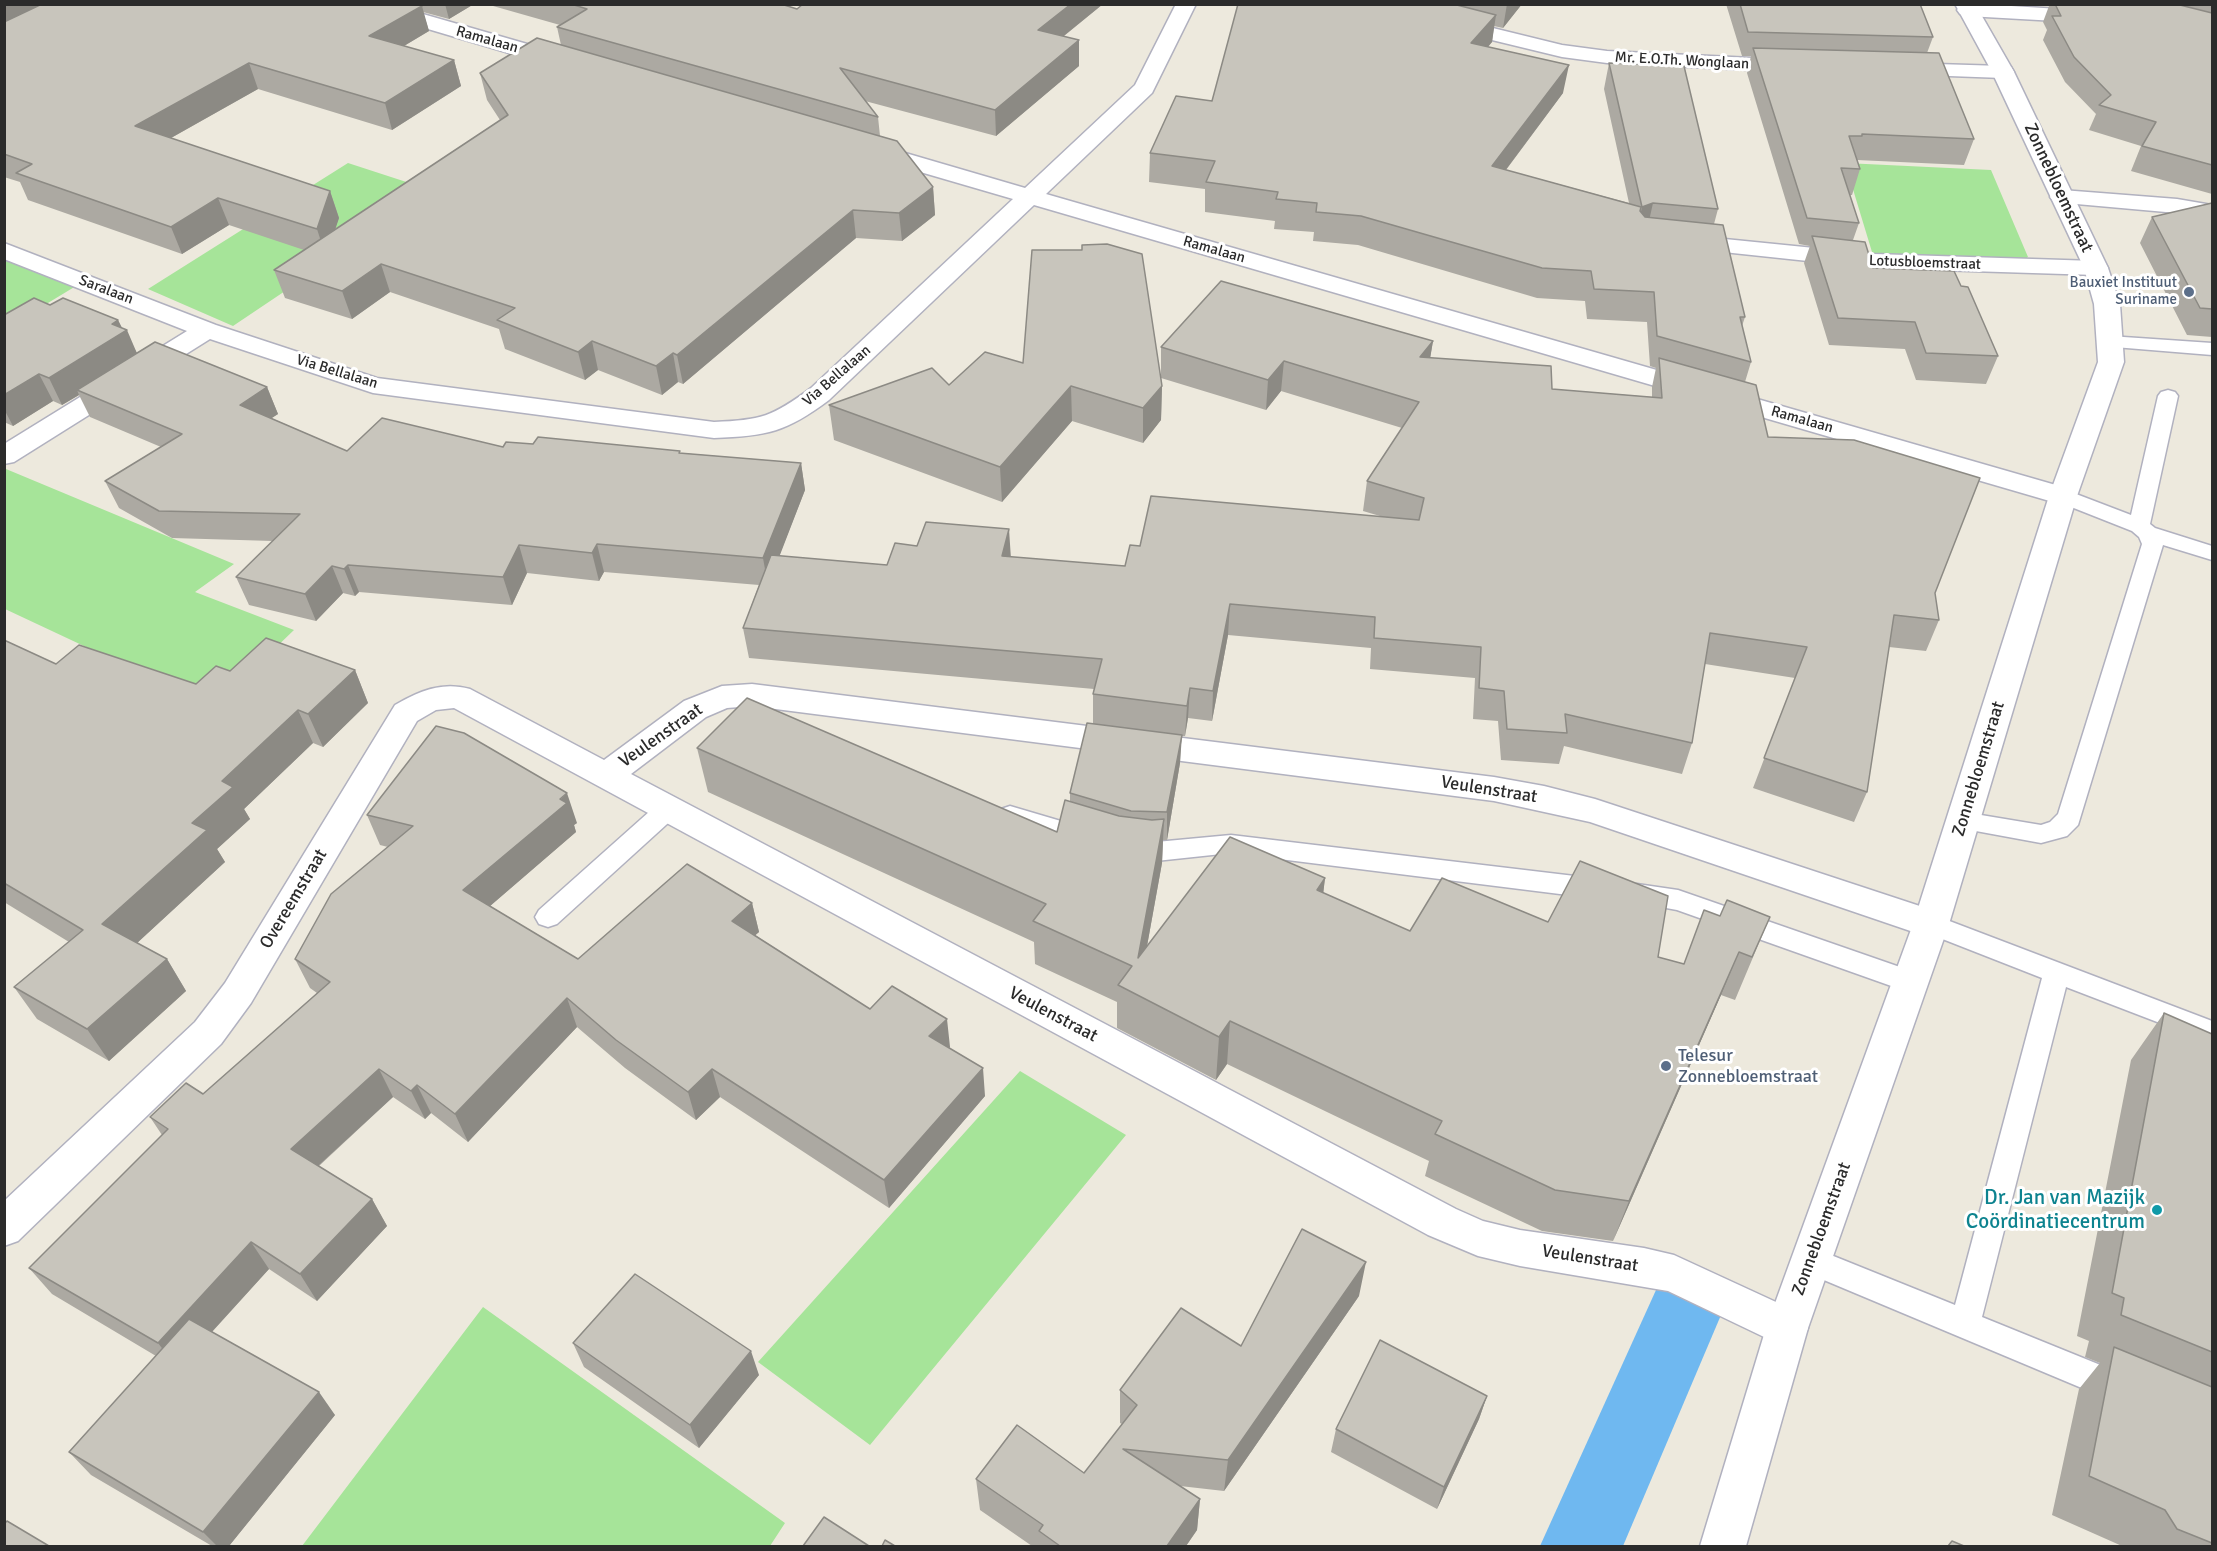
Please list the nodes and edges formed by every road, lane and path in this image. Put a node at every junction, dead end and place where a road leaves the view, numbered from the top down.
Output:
1 (364, 4) edge
2 (1186, 4) edge
3 (1367, 4) edge
4 (1966, 7) edge
5 (2111, 18) edge
6 (1815, 66) edge
7 (582, 67) edge
8 (1885, 69) edge
9 (2003, 72) junction
10 (846, 144) edge
11 (1030, 196) junction
12 (2062, 197) junction
13 (2212, 212) edge
14 (1659, 240) edge
15 (4, 250) edge
16 (2096, 268) junction
17 (207, 330) junction
18 (2109, 342) junction
19 (2212, 349) edge
20 (2168, 396) dead end
21 (4, 456) edge
22 (2063, 496) junction
23 (2144, 529) junction
24 (2212, 553) edge
25 (606, 776) junction
26 (668, 809) junction
27 (988, 809) edge
28 (1963, 821) junction
29 (548, 917) dead end
30 (1931, 924) junction
31 (2057, 972) junction
32 (1911, 982) junction
33 (2212, 1032) edge
34 (4, 1228) edge
35 (1811, 1260) junction
36 (1965, 1324) junction
37 (1787, 1328) junction
38 (2147, 1400) edge
39 (1723, 1546) edge

1 - 7 street, Ramalaan
2 - 11 street, Via Bellalaan
3 - 6 street, Mr. E.O.Th. Wonglaan
4 - 5 street
4 - 9 street, Zonnebloemstraat
8 - 9 street
9 - 12 street, Zonnebloemstraat
10 - 11 street, Ramalaan
11 - 17 street, Via Bellalaan
11 - 22 street, Ramalaan
12 - 13 street
12 - 16 street, Zonnebloemstraat
14 - 16 street, Lotusbloemstraat
15 - 17 street, Saralaan
16 - 18 street, Zonnebloemstraat
17 - 21 street
18 - 19 lane
18 - 22 street, Zonnebloemstraat
20 - 23 lane
22 - 23 lane
22 - 28 street, Zonnebloemstraat
23 - 24 lane
23 - 28 lane
25 - 26 street, Veulenstraat
25 - 30 street, Veulenstraat
25 - 34 street, Overeemstraat
26 - 29 lane
26 - 37 street, Veulenstraat
27 - 32 lane
28 - 30 street, Zonnebloemstraat
30 - 31 lane
30 - 32 street, Zonnebloemstraat
31 - 33 lane
31 - 36 lane
32 - 35 street, Zonnebloemstraat
35 - 36 lane
35 - 37 street, Zonnebloemstraat
36 - 38 lane
37 - 39 street, Zonnebloemstraat

